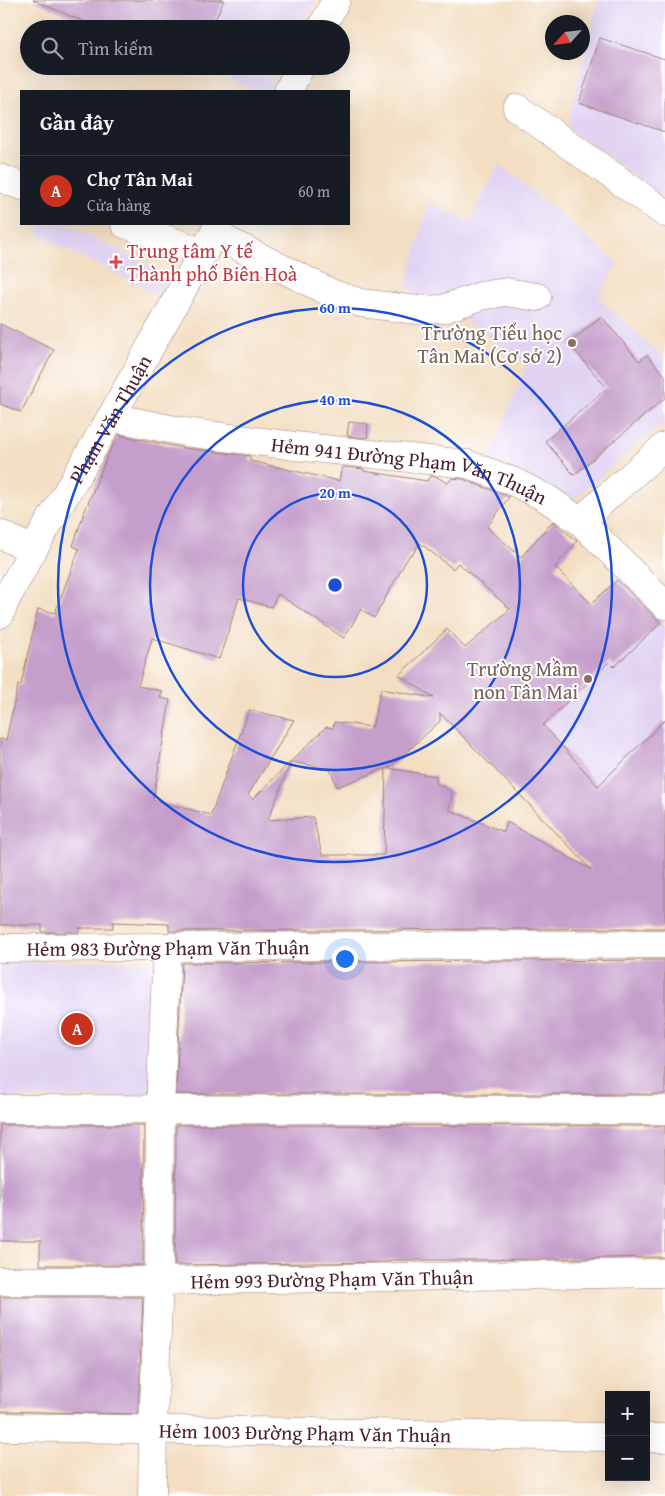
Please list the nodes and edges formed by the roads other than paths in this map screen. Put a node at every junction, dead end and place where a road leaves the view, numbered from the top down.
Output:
1 (336, 0) edge
2 (326, 20) edge
3 (296, 75) edge
4 (289, 90) edge
5 (517, 108) dead end
6 (0, 178) edge
7 (20, 186) edge
8 (665, 213) edge
9 (132, 225) edge
10 (212, 237) edge
11 (537, 297) dead end
12 (111, 418) junction
13 (665, 446) edge
14 (580, 520) junction
15 (0, 534) edge
16 (33, 550) junction
17 (665, 605) edge
18 (0, 614) edge
19 (665, 944) edge
20 (167, 947) junction
21 (0, 948) edge
22 (0, 1109) edge
23 (160, 1109) junction
24 (665, 1110) edge
25 (665, 1273) edge
26 (0, 1281) edge
27 (159, 1281) junction
28 (0, 1427) edge
29 (153, 1428) junction
30 (605, 1437) edge
31 (650, 1438) edge
32 (665, 1438) edge
33 (152, 1496) edge

1 - 2 street
3 - 4 street
5 - 8 street
6 - 7 street
9 - 10 street
10 - 11 street
10 - 12 street, Phạm Văn Thuận
12 - 14 street, Hẻm 941 Đường Phạm Văn Thuận
12 - 16 street, Phạm Văn Thuận
13 - 14 street
14 - 17 street, Hẻm 941 Đường Phạm Văn Thuận
15 - 16 street
16 - 18 street, Phạm Văn Thuận
19 - 20 street, Hẻm 983 Đường Phạm Văn Thuận
20 - 21 street, Hẻm 983 Đường Phạm Văn Thuận
20 - 23 street
22 - 23 street
23 - 24 street
23 - 27 street
25 - 27 street, Hẻm 993 Đường Phạm Văn Thuận
26 - 27 street, Hẻm 993 Đường Phạm Văn Thuận
27 - 29 street
28 - 29 street, Hẻm 1003 Đường Phạm Văn Thuận
29 - 30 street, Hẻm 1003 Đường Phạm Văn Thuận
29 - 33 street
31 - 32 street

